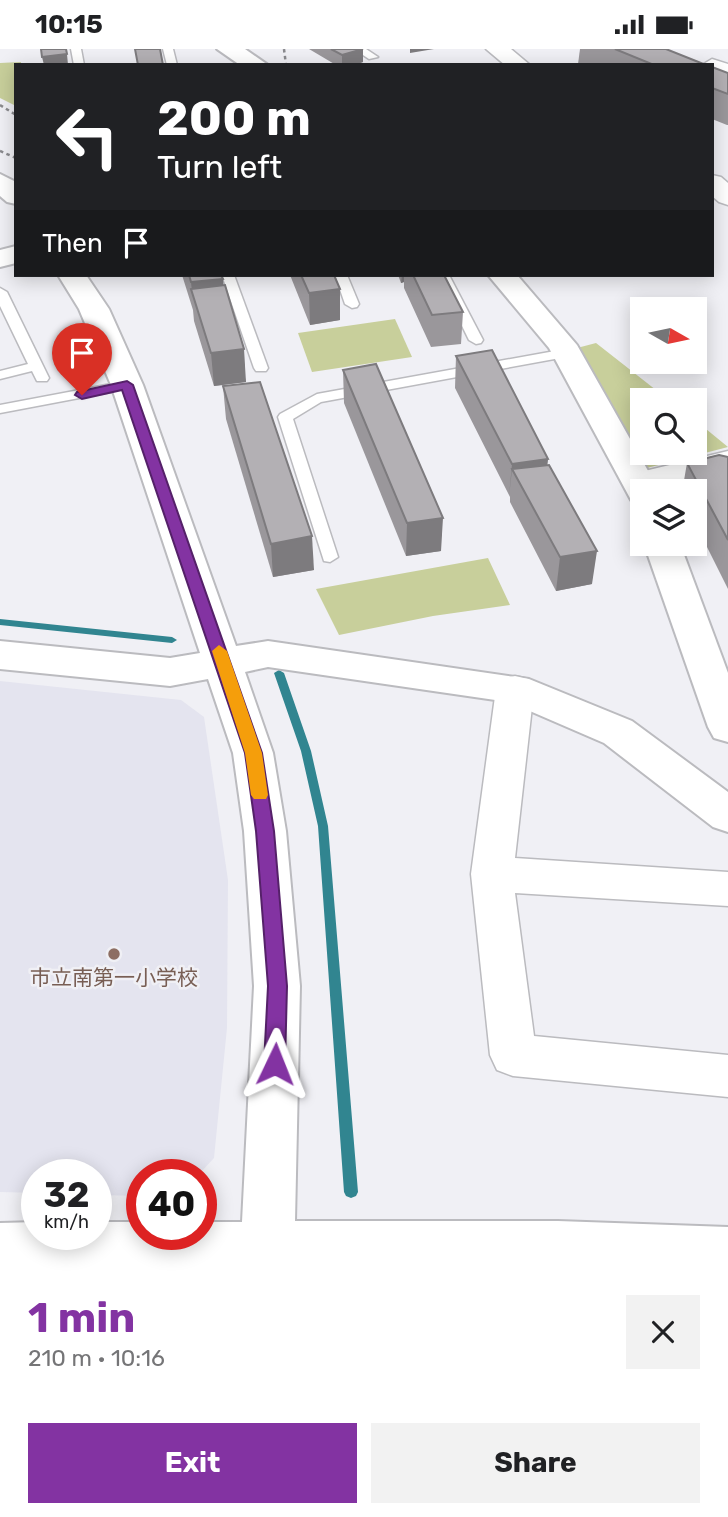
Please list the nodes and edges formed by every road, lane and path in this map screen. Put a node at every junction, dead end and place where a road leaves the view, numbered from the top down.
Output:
1 (228, 49) edge
2 (359, 49) edge
3 (496, 49) edge
4 (373, 57) dead end
5 (253, 63) edge
6 (516, 63) edge
7 (0, 182) edge
8 (714, 185) edge
9 (14, 194) edge
10 (728, 197) edge
11 (73, 277) edge
12 (230, 277) edge
13 (342, 277) edge
14 (444, 277) edge
15 (504, 277) edge
16 (0, 292) edge
17 (352, 304) dead end
18 (476, 340) dead end
19 (566, 353) junction
20 (261, 367) dead end
21 (0, 375) edge
22 (127, 385) junction
23 (0, 409) edge
24 (728, 461) edge
25 (637, 479) edge
26 (668, 479) edge
27 (666, 556) edge
28 (330, 557) dead end
29 (0, 655) edge
30 (223, 661) junction
31 (515, 689) junction
32 (728, 727) edge
33 (724, 803) edge
34 (492, 874) junction
35 (728, 888) edge
36 (728, 1076) edge
37 (0, 1249) edge
38 (728, 1254) edge
39 (265, 1259) edge

1 - 5 street
2 - 4 lane
3 - 6 street
7 - 9 street
8 - 10 street
11 - 22 street
12 - 20 lane
13 - 17 lane
14 - 18 lane
15 - 19 street
16 - 21 lane
19 - 25 street
19 - 28 lane
22 - 23 lane
22 - 30 street
24 - 26 street
27 - 32 street
29 - 30 street
30 - 31 street
30 - 39 street
31 - 33 street
31 - 34 street
34 - 35 street
34 - 36 street
37 - 39 street
38 - 39 street

